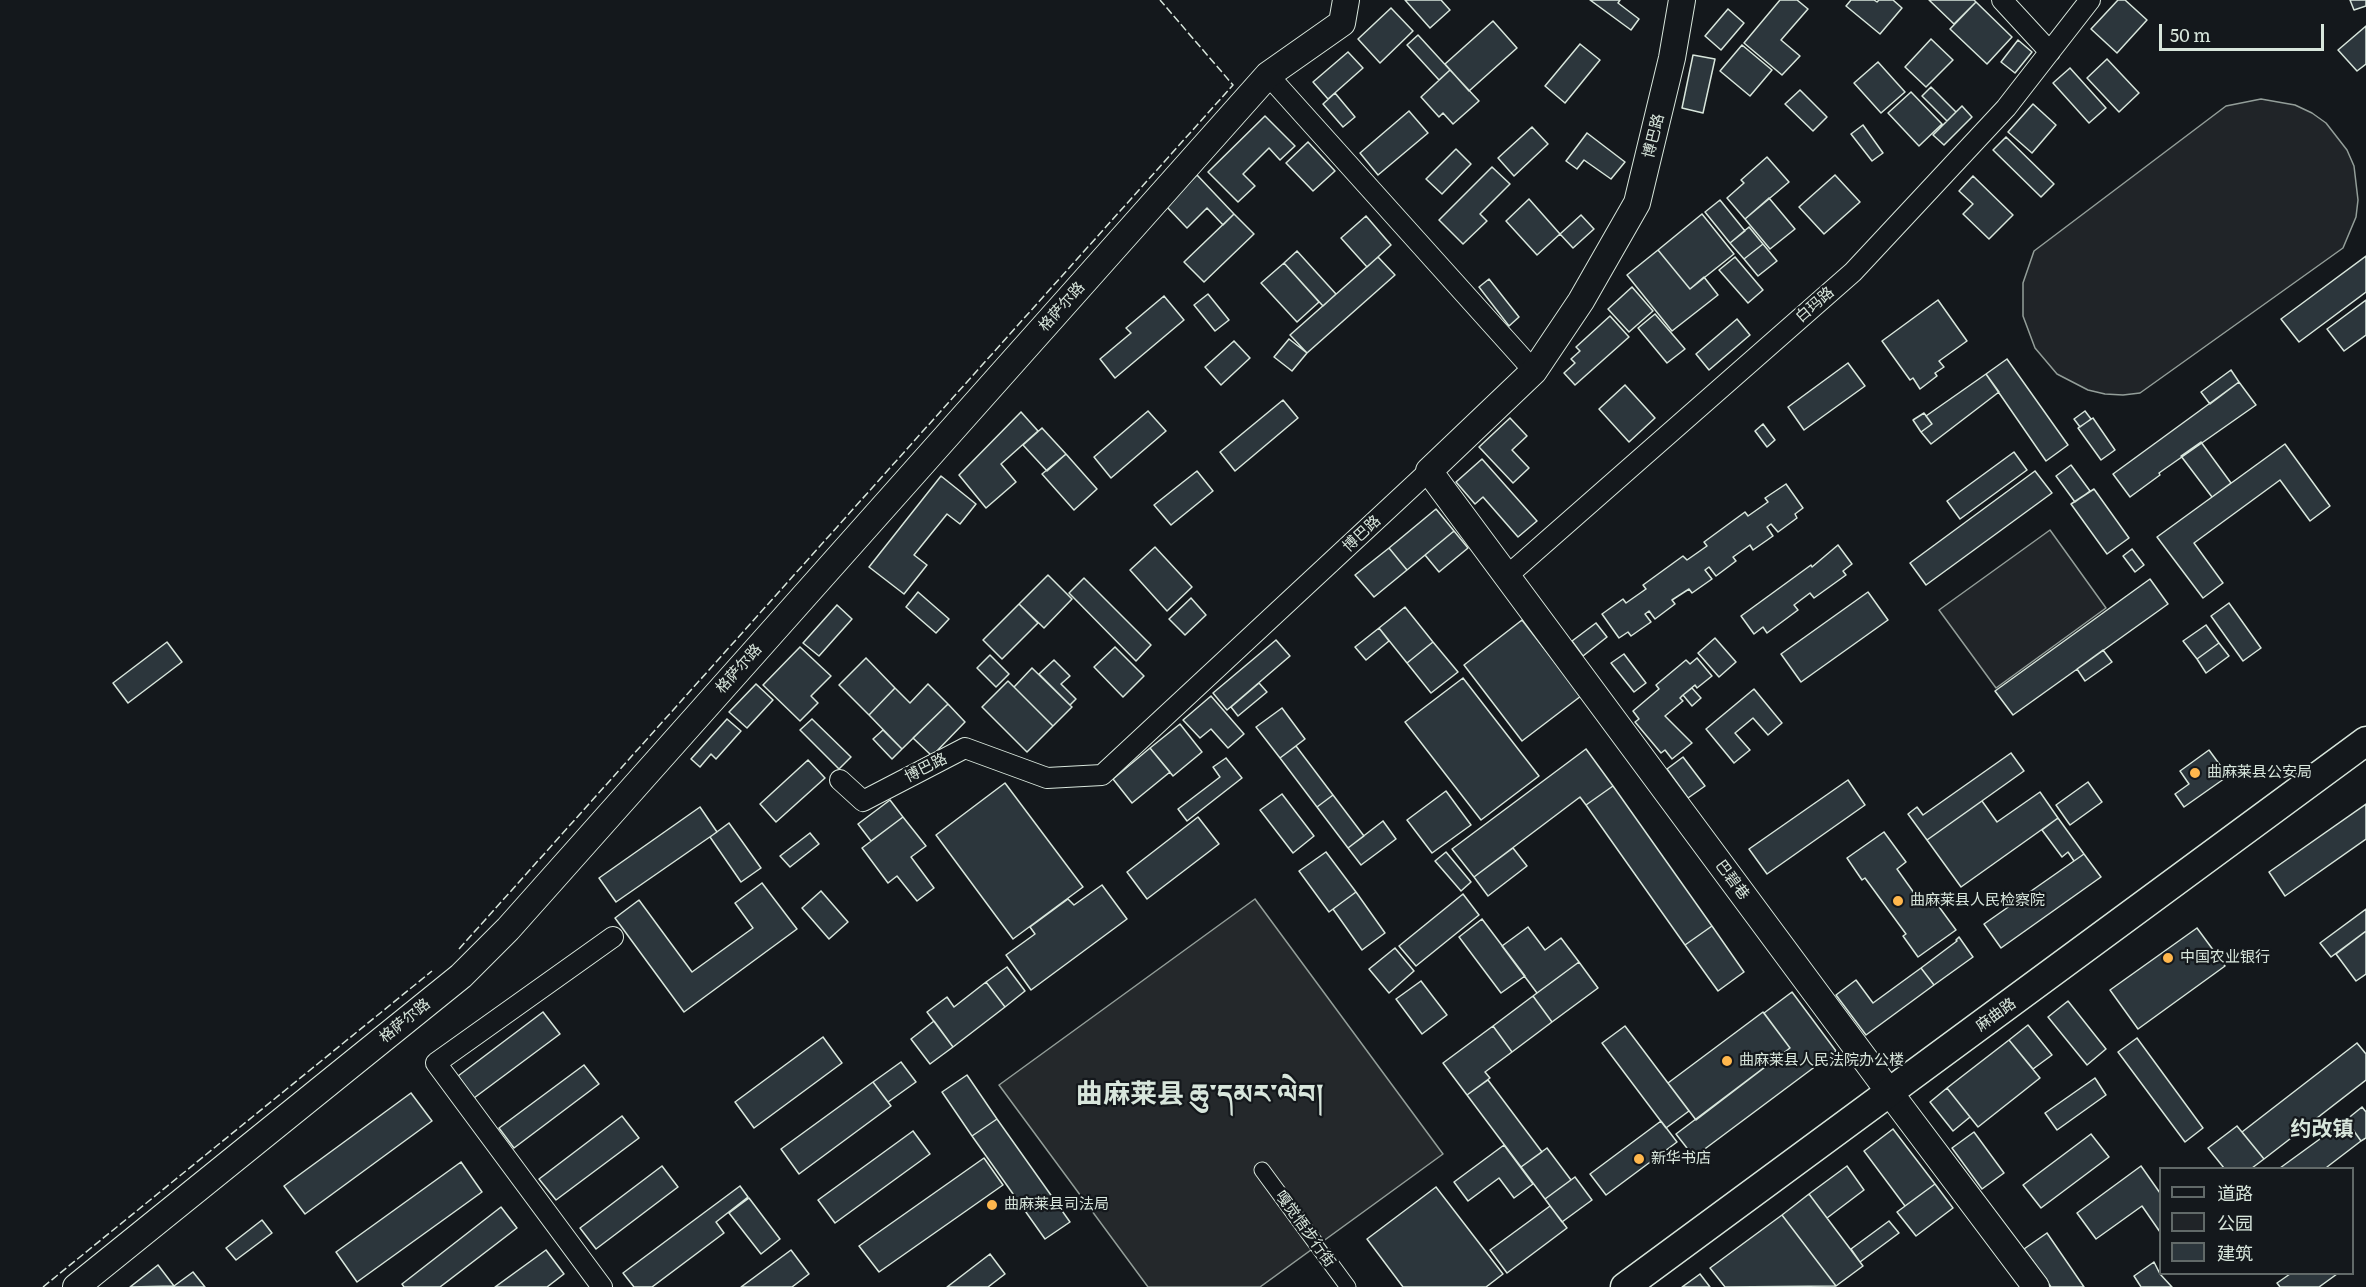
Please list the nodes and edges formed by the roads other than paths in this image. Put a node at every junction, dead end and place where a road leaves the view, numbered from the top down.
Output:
1 (1346, 0) edge
2 (1682, 0) edge
3 (2002, 0) edge
4 (2090, 0) edge
5 (2050, 52) junction
6 (1268, 75) junction
7 (1534, 372) junction
8 (1429, 471) junction
9 (1507, 576) junction
10 (2366, 741) edge
11 (840, 780) dead end
12 (613, 937) dead end
13 (1890, 1093) junction
14 (1262, 1170) dead end
15 (76, 1287) edge
16 (602, 1287) edge
17 (1348, 1287) edge
18 (1624, 1287) edge
19 (2036, 1287) edge

1 - 6 street, 格萨尔路
2 - 7 street, 博巴路
3 - 5 street
4 - 5 street, 白玛路
5 - 9 street, 白玛路
6 - 7 street
6 - 15 street, 格萨尔路
7 - 8 street, 博巴路
8 - 9 street, 巴碧巷
8 - 11 street, 博巴路
9 - 13 street, 巴碧巷
10 - 13 main road, 麻曲路
12 - 16 street
13 - 18 main road, 麻曲路
13 - 19 street, 巴碧巷
14 - 17 street, 嘎觉悟步行街

